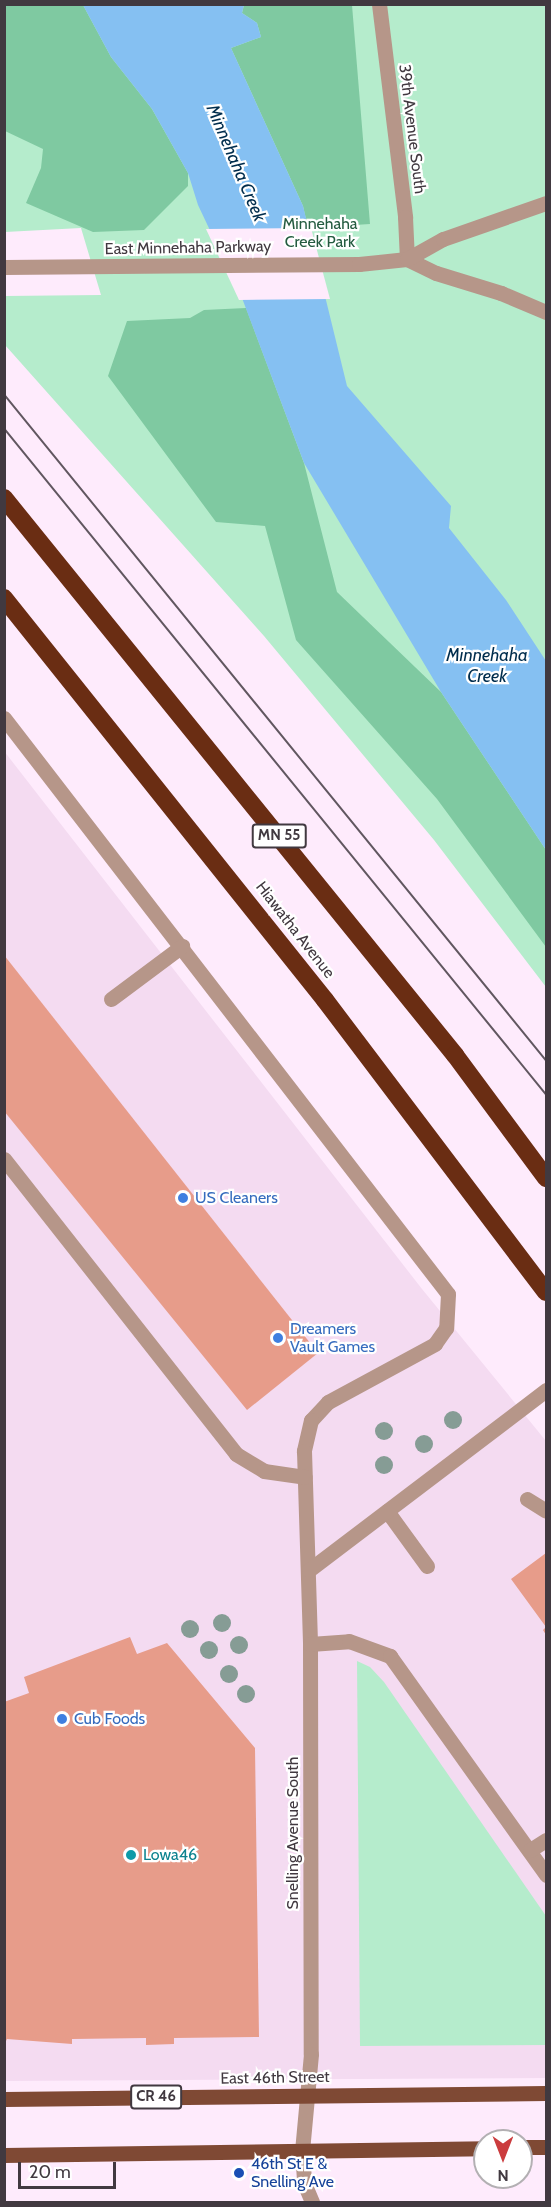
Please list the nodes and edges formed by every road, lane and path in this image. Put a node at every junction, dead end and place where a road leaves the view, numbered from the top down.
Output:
1 (379, 4) edge
2 (546, 203) edge
3 (407, 259) junction
4 (4, 267) edge
5 (546, 312) edge
6 (4, 498) edge
7 (4, 598) edge
8 (4, 718) edge
9 (182, 946) junction
10 (111, 999) dead end
11 (4, 1159) edge
12 (546, 1178) edge
13 (546, 1292) edge
14 (546, 1390) edge
15 (305, 1477) junction
16 (527, 1499) dead end
17 (387, 1511) junction
18 (546, 1511) edge
19 (427, 1566) dead end
20 (309, 1570) junction
21 (310, 1644) junction
22 (546, 1840) edge
23 (530, 1850) junction
24 (546, 1875) edge
25 (546, 2093) edge
26 (308, 2096) junction
27 (4, 2099) edge
28 (473, 2148) edge
29 (302, 2151) junction
30 (4, 2155) edge
31 (312, 2202) edge

1 - 3 street, 39th Avenue South
2 - 3 street, East Minnehaha Parkway
3 - 4 street, East Minnehaha Parkway
3 - 5 street
6 - 12 highway, MN 55
7 - 13 highway, Hiawatha Avenue
8 - 9 street, Snelling Avenue South
9 - 10 street
9 - 15 street, Snelling Avenue South
11 - 15 street
14 - 17 street
15 - 20 street, Snelling Avenue South
16 - 18 street
17 - 19 street
17 - 20 street
20 - 21 street, Snelling Avenue South
21 - 23 street
21 - 26 street, Snelling Avenue South
22 - 23 street
23 - 24 street
25 - 26 main road, East 46th Street / CR 46
26 - 27 main road, East 46th Street / CR 46
26 - 29 street, Snelling Avenue South
28 - 29 main road
29 - 30 main road
29 - 31 street, Snelling Avenue South

